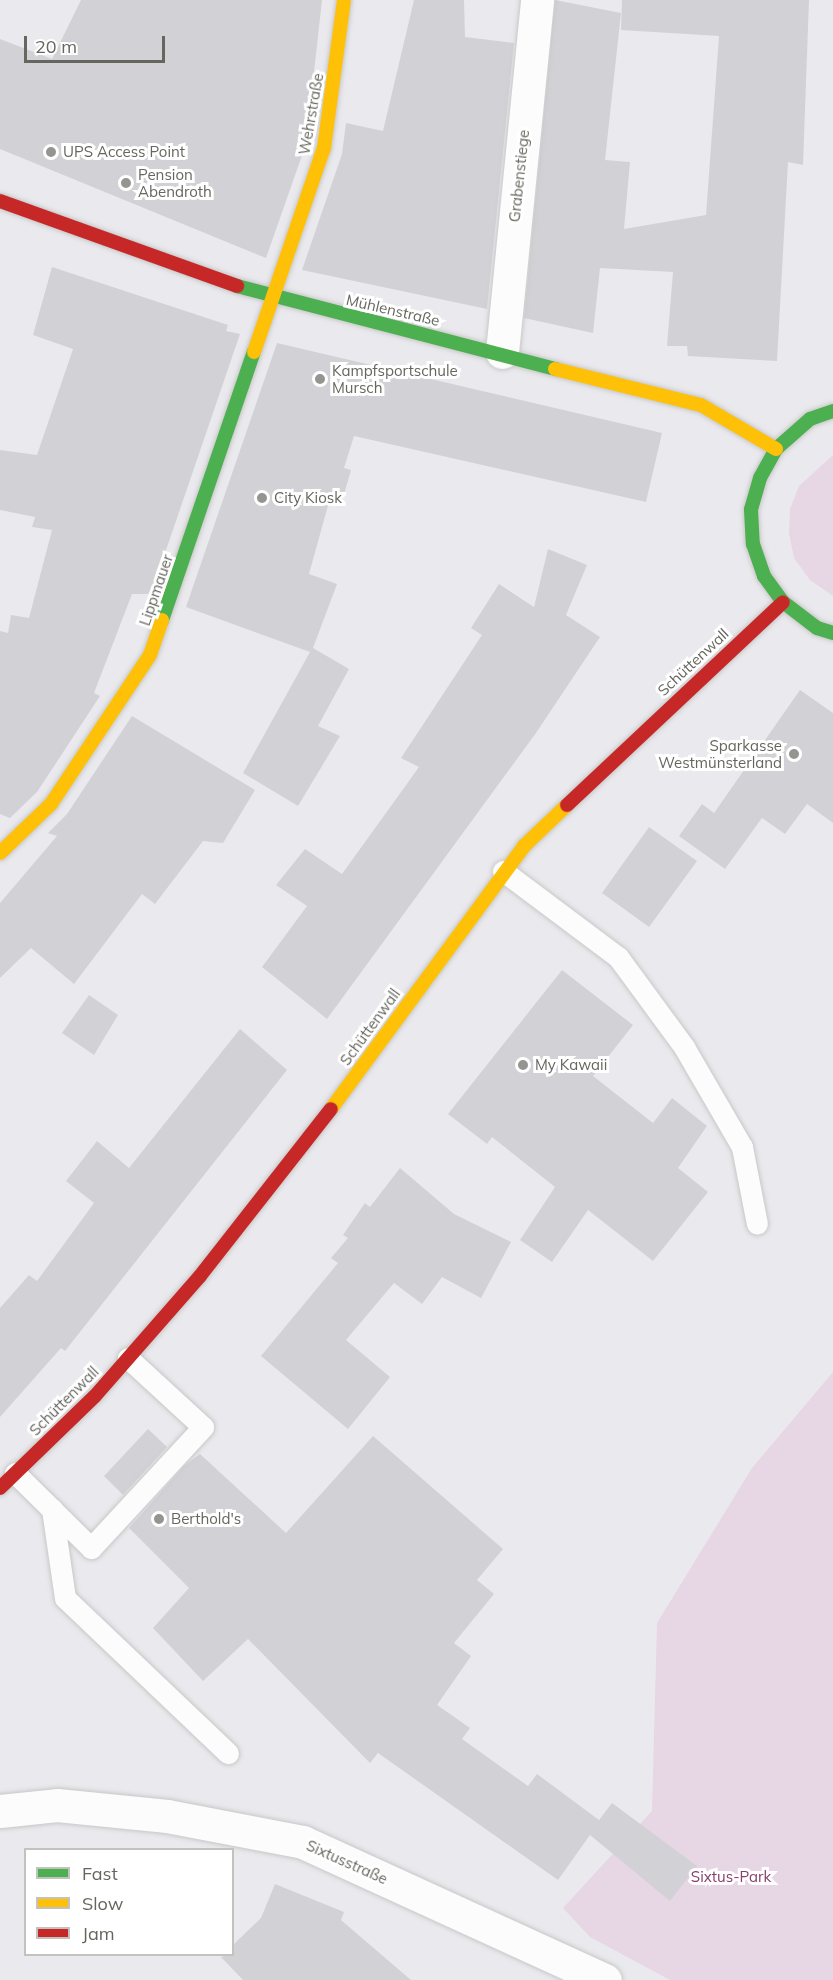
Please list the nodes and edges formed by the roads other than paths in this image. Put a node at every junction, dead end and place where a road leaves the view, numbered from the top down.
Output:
1 (345, 0) edge
2 (537, 0) edge
3 (0, 201) edge
4 (274, 299) junction
5 (501, 352) junction
6 (833, 411) edge
7 (776, 449) junction
8 (783, 603) junction
9 (833, 633) edge
10 (0, 853) edge
11 (503, 871) junction
12 (757, 1224) dead end
13 (128, 1358) junction
14 (8, 1480) edge
15 (52, 1509) junction
16 (228, 1753) dead end
17 (0, 1811) edge
18 (605, 1980) edge

1 - 4 street, Wehrstraße
2 - 5 street, Grabenstiege
3 - 4 street, Mühlenstraße
4 - 5 street, Mühlenstraße
4 - 10 street, Lippmauer
5 - 7 street, Mühlenstraße
6 - 7 street
7 - 8 street
8 - 9 street
8 - 11 street, Schüttenwall
11 - 12 lane
11 - 13 street, Schüttenwall
13 - 14 street, Schüttenwall
13 - 15 lane
14 - 15 lane
15 - 16 lane
17 - 18 street, Sixtusstraße

